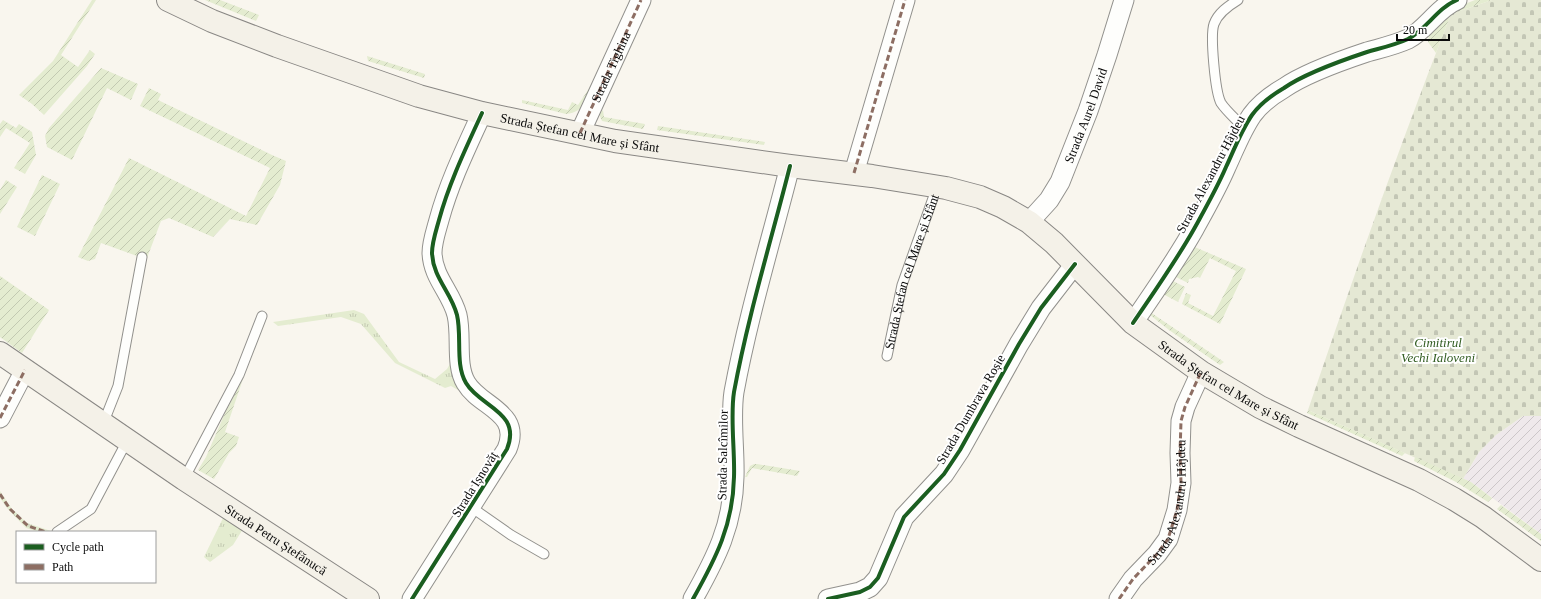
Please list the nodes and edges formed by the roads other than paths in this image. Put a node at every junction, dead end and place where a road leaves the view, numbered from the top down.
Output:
1 (169, 0) edge
2 (641, 0) edge
3 (905, 0) edge
4 (1124, 0) edge
5 (1238, 0) edge
6 (1457, 0) edge
7 (482, 113) junction
8 (1244, 128) junction
9 (580, 133) junction
10 (790, 166) junction
11 (854, 173) junction
12 (937, 187) junction
13 (1029, 222) junction
14 (142, 257) dead end
15 (1075, 264) junction
16 (262, 316) dead end
17 (1133, 323) junction
18 (0, 353) edge
19 (887, 356) dead end
20 (25, 370) junction
21 (1201, 372) junction
22 (0, 418) edge
23 (103, 424) junction
24 (127, 441) junction
25 (184, 479) junction
26 (471, 507) junction
27 (59, 531) edge
28 (544, 554) dead end
29 (1541, 560) edge
30 (368, 599) edge
31 (412, 599) edge
32 (693, 599) edge
33 (828, 599) edge
34 (1119, 599) edge

1 - 7 main road, Strada Ștefan cel Mare și Sfânt
2 - 9 street, Strada Tighina
3 - 11 street
4 - 13 street, Strada Aurel David
5 - 8 lane, Strada Alexandru Hâjdeu
6 - 8 street, Strada Alexandru Hâjdeu
7 - 9 main road, Strada Ștefan cel Mare și Sfânt
7 - 26 street, Strada Ișnovăț
8 - 17 street, Strada Alexandru Hâjdeu
9 - 10 main road, Strada Ștefan cel Mare și Sfânt
10 - 11 main road, Strada Ștefan cel Mare și Sfânt
10 - 32 street, Strada Salcîmilor
11 - 12 main road, Strada Ștefan cel Mare și Sfânt
12 - 13 main road, Strada Ștefan cel Mare și Sfânt
12 - 19 lane, Strada Ștefan cel Mare și Sfânt
13 - 15 main road, Strada Ștefan cel Mare și Sfânt
14 - 23 lane
15 - 17 main road, Strada Ștefan cel Mare și Sfânt
15 - 33 street, Strada Dumbrava Roșie
16 - 25 lane
17 - 21 main road, Strada Ștefan cel Mare și Sfânt
18 - 20 main road, Strada Petru Ștefănucă
20 - 22 street
20 - 23 main road, Strada Petru Ștefănucă
21 - 29 main road, Strada Ștefan cel Mare și Sfânt
21 - 34 street, Strada Alexandru Hâjdeu
23 - 24 main road, Strada Petru Ștefănucă
24 - 25 main road, Strada Petru Ștefănucă
24 - 27 lane
25 - 30 main road, Strada Petru Ștefănucă
26 - 28 lane, Strada Ișnovăț
26 - 31 street, Strada Ișnovăț

